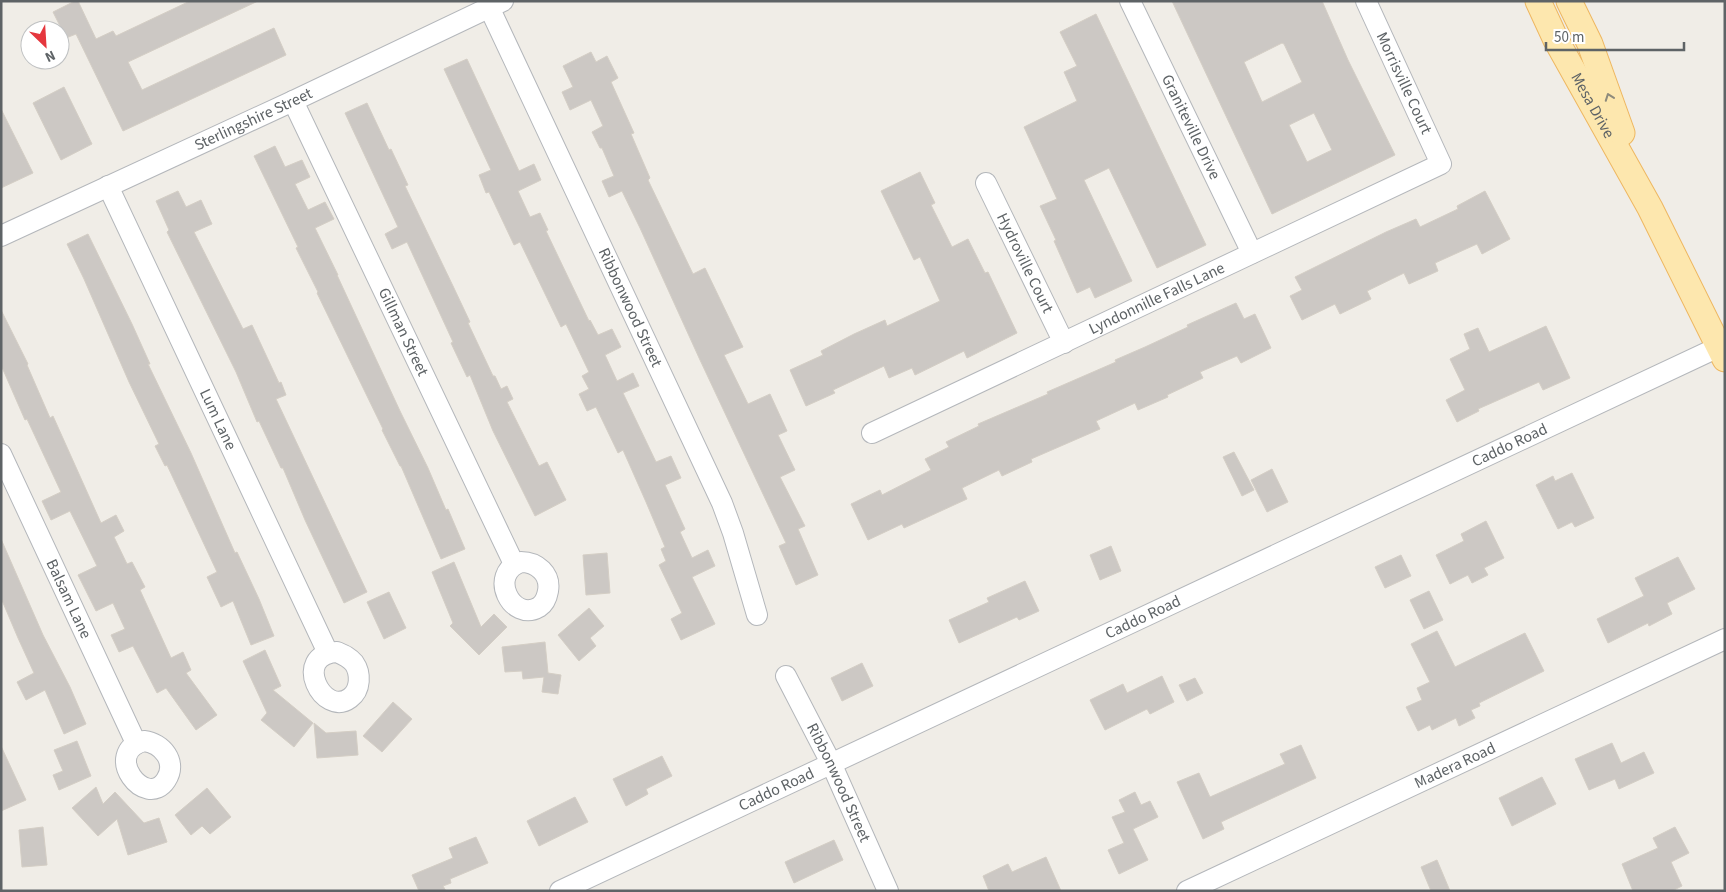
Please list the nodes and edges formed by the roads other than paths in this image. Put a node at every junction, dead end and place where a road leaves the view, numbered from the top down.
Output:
1 (1130, 1) edge
2 (1366, 1) edge
3 (1538, 1) edge
4 (1569, 1) edge
5 (496, 4) edge
6 (294, 101) junction
7 (1441, 164) joint
8 (986, 183) dead end
9 (108, 186) junction
10 (1650, 208) junction
11 (1, 236) edge
12 (1252, 253) junction
13 (1064, 343) junction
14 (1723, 350) edge
15 (872, 433) dead end
16 (1, 454) edge
17 (514, 564) dead end
18 (757, 615) dead end
19 (1725, 639) edge
20 (328, 653) dead end
21 (786, 676) dead end
22 (136, 743) dead end
23 (831, 763) junction
24 (560, 891) edge
25 (888, 891) edge
26 (1187, 891) edge

1 - 12 street, Graniteville Drive
2 - 7 street, Morrisville Court
3 - 10 main road, Mesa Drive
10 -> 4 main road, Mesa Drive
5 - 6 street, Sterlingshire Street
5 - 18 street, Ribbonwood Street
6 - 9 street, Sterlingshire Street
6 - 17 street, Gillman Street
7 - 12 street, Lyndonnille Falls Lane
8 - 13 street, Hydroville Court
9 - 11 street, Sterlingshire Street
9 - 20 street, Lum Lane
10 - 14 main road, Mesa Drive
12 - 13 street, Lyndonnille Falls Lane
13 - 15 street, Lyndonnille Falls Lane
14 - 23 street, Caddo Road
16 - 22 street, Balsam Lane
19 - 26 street, Madera Road
21 - 23 street, Ribbonwood Street
23 - 24 street, Caddo Road
23 - 25 street, Ribbonwood Street

